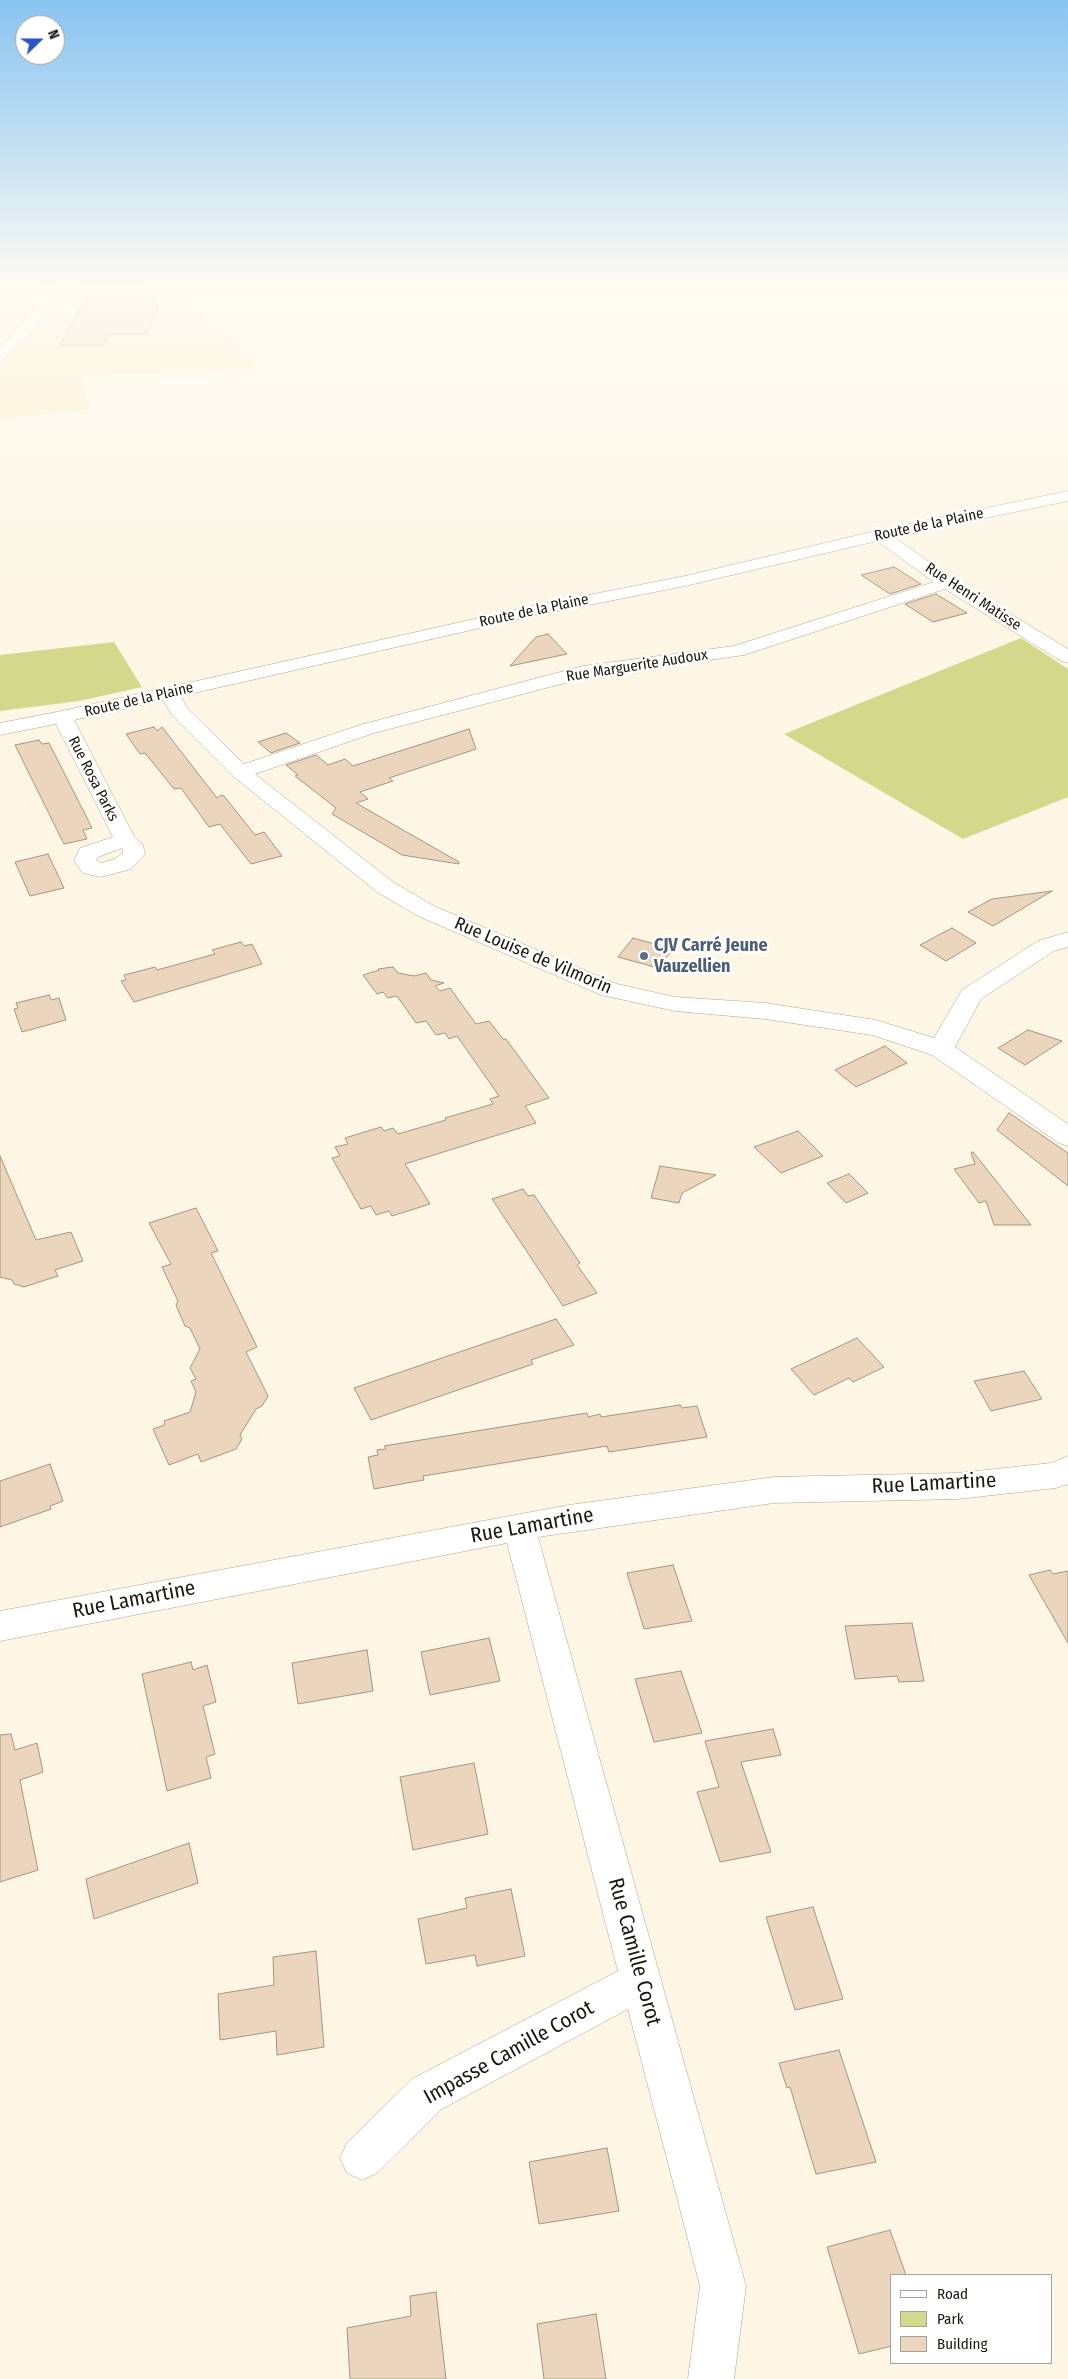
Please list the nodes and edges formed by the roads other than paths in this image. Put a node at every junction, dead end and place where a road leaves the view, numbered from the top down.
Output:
1 (1068, 496) edge
2 (880, 535) junction
3 (947, 583) junction
4 (1068, 657) edge
5 (169, 693) junction
6 (62, 718) junction
7 (0, 729) edge
8 (240, 772) junction
9 (125, 840) dead end
10 (1068, 939) edge
11 (941, 1049) junction
12 (1068, 1137) edge
13 (1068, 1469) edge
14 (519, 1527) junction
15 (0, 1626) edge
16 (642, 1980) junction
17 (362, 2158) dead end
18 (711, 2379) edge

1 - 2 street, Route de la Plaine
2 - 3 street, Rue Henri Matisse
2 - 5 street, Route de la Plaine
3 - 4 street, Rue Henri Matisse
3 - 8 street, Rue Marguerite Audoux
5 - 6 street, Route de la Plaine
5 - 8 street, Rue Louise de Vilmorin
6 - 7 street, Route de la Plaine
6 - 9 street, Rue Rosa Parks
8 - 11 street, Rue Louise de Vilmorin
10 - 11 street
11 - 12 street, Rue Louise de Vilmorin
13 - 14 street, Rue Lamartine
14 - 15 street, Rue Lamartine
14 - 16 street, Rue Camille Corot
16 - 17 street, Impasse Camille Corot
16 - 18 street, Rue Camille Corot

